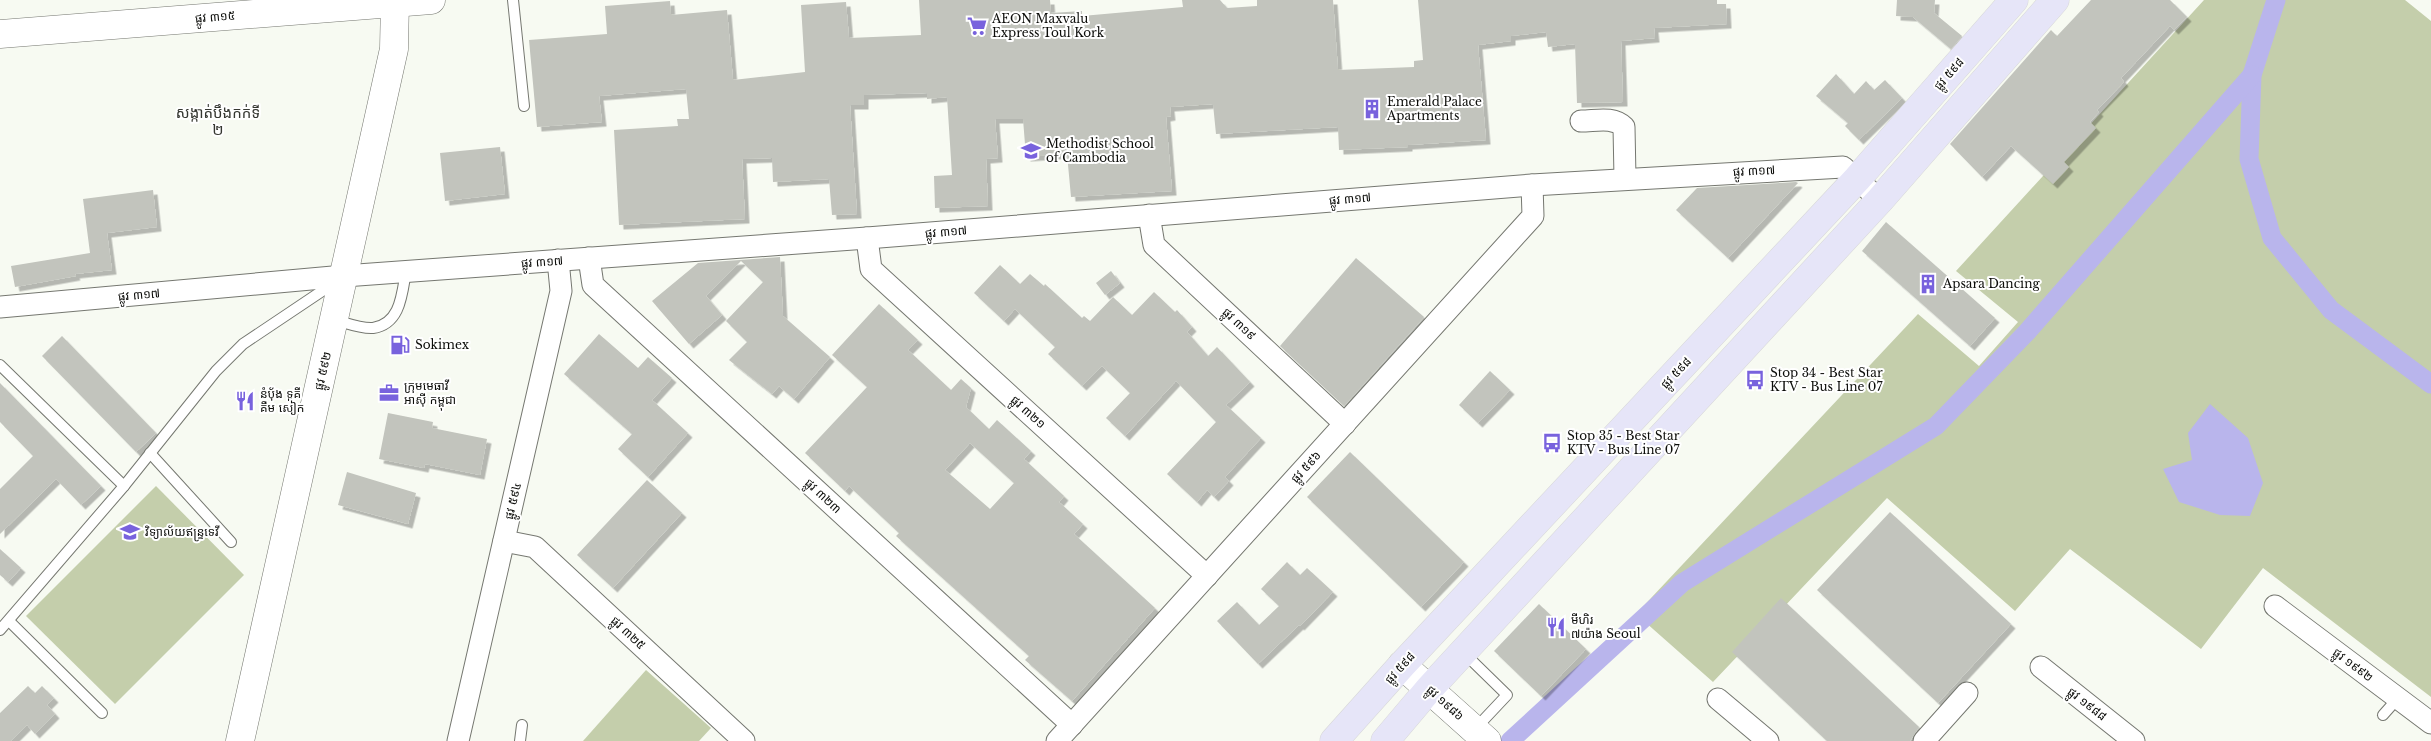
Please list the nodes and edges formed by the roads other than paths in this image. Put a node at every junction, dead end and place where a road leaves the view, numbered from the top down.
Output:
1 (431, 0) edge
2 (513, 0) edge
3 (2014, 0) edge
4 (2055, 0) edge
5 (395, 2) edge
6 (0, 34) edge
7 (524, 106) dead end
8 (1582, 122) dead end
9 (1625, 178) junction
10 (1858, 179) junction
11 (1532, 185) junction
12 (1880, 200) junction
13 (1149, 215) junction
14 (867, 238) junction
15 (589, 258) junction
16 (558, 260) junction
17 (406, 272) junction
18 (344, 276) junction
19 (0, 307) edge
20 (335, 320) junction
21 (0, 365) edge
22 (1345, 424) junction
23 (150, 453) junction
24 (124, 486) junction
25 (1538, 520) junction
26 (504, 541) junction
27 (230, 542) dead end
28 (1562, 544) junction
29 (1207, 576) junction
30 (2275, 606) dead end
31 (9, 621) junction
32 (0, 630) edge
33 (1463, 652) junction
34 (1402, 665) junction
35 (2041, 667) dead end
36 (1429, 689) junction
37 (1967, 693) dead end
38 (1718, 698) dead end
39 (2398, 698) junction
40 (102, 713) dead end
41 (2383, 715) dead end
42 (2431, 723) edge
43 (1072, 724) junction
44 (522, 725) dead end
45 (1477, 734) edge
46 (241, 741) edge
47 (458, 741) edge
48 (520, 741) edge
49 (744, 741) edge
50 (1057, 741) edge
51 (1334, 741) edge
52 (1385, 741) edge
53 (1768, 741) edge
54 (1924, 741) edge
55 (2134, 741) edge

1 - 5 street, ផ្លូវ ៣១៥
2 - 7 lane
3 - 10 main road, ផ្លូវ ៥៩៨
4 - 12 main road
5 - 6 street, ផ្លូវ ៣១៥
5 - 18 street, ផ្លូវ ៥៩២
8 - 9 street
9 - 10 street, ផ្លូវ ៣១៧
9 - 11 street, ផ្លូវ ៣១៧
10 - 12 street, ផ្លូវ ៣១៧
10 - 25 main road, ផ្លូវ ៥៩៨
11 - 13 street, ផ្លូវ ៣១៧
11 - 22 street, ផ្លូវ ៥៩៦
12 - 28 main road
13 - 14 street, ផ្លូវ ៣១៧
13 - 22 street, ផ្លូវ ៣១៩
14 - 15 street, ផ្លូវ ៣១៧
14 - 29 street, ផ្លូវ ៣២១
15 - 16 street, ផ្លូវ ៣១៧
15 - 43 street, ផ្លូវ ៣២៣
16 - 17 street, ផ្លូវ ៣១៧
16 - 26 street, ផ្លូវ ៥៩៤
17 - 18 street, ផ្លូវ ៣១៧
17 - 20 lane
18 - 19 street, ផ្លូវ ៣១៧
18 - 20 street, ផ្លូវ ៥៩២
18 - 23 lane
20 - 46 street, ផ្លូវ ៥៩២
21 - 24 lane
22 - 29 street, ផ្លូវ ៥៩៦
23 - 24 lane
23 - 27 lane
24 - 31 lane
25 - 28 main road
25 - 34 main road, ផ្លូវ ៥៩៨
26 - 47 street, ផ្លូវ ៥៩៤
26 - 49 street, ផ្លូវ ៣២៥
28 - 33 main road
29 - 43 street, ផ្លូវ ៥៩៦
30 - 39 street, ផ្លូវ ១៩៩២
31 - 32 lane
31 - 40 lane
33 - 36 main road
33 - 45 lane
34 - 36 street, ផ្លូវ ១៩៨៦
34 - 51 main road, ផ្លូវ ៥៩៨
35 - 55 street, ផ្លូវ ១៩៨៨
36 - 45 street, ផ្លូវ ១៩៨៦
36 - 52 main road
37 - 54 street
38 - 53 street
39 - 41 lane
39 - 42 street, ផ្លូវ ១៩៩២
43 - 50 street, ផ្លូវ ៥៩៦
44 - 48 lane

